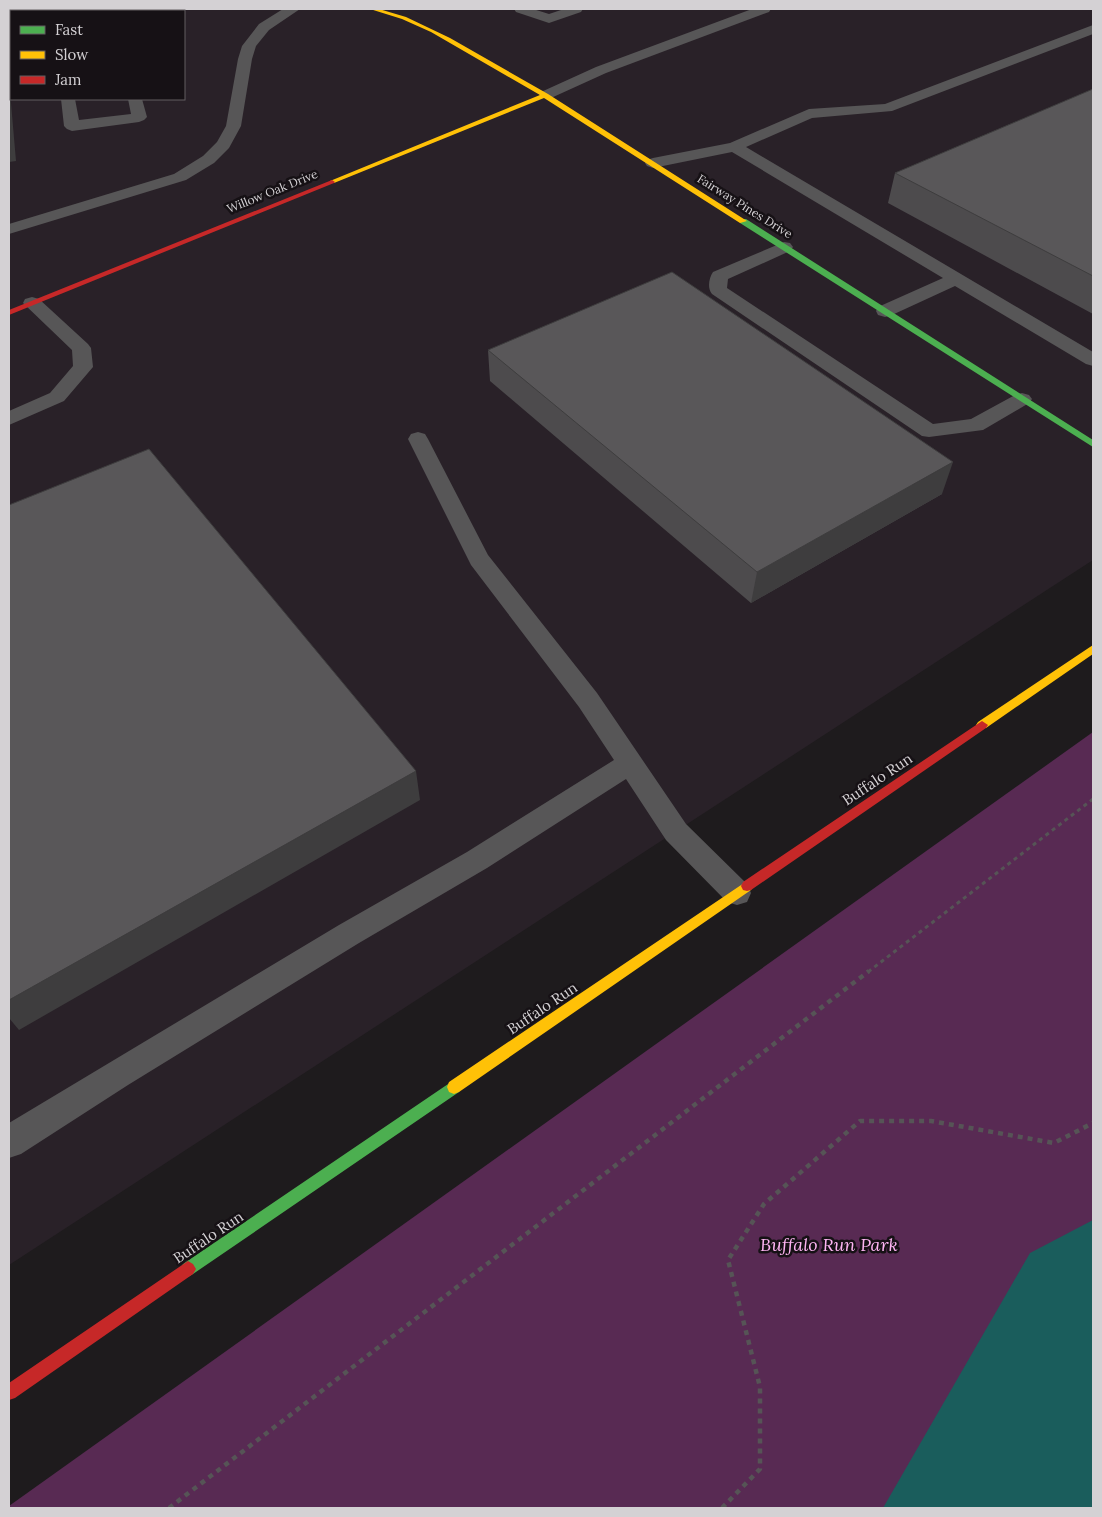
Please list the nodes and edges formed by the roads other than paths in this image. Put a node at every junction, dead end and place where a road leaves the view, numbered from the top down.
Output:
1 (293, 9) edge
2 (521, 9) edge
3 (576, 9) edge
4 (764, 9) edge
5 (383, 10) edge
6 (1093, 29) edge
7 (546, 95) junction
8 (68, 100) edge
9 (135, 100) edge
10 (734, 147) junction
11 (653, 163) junction
12 (10, 228) edge
13 (784, 246) junction
14 (956, 279) junction
15 (32, 303) junction
16 (885, 311) junction
17 (9, 313) edge
18 (1093, 360) edge
19 (1022, 399) junction
20 (9, 419) edge
21 (418, 439) dead end
22 (1093, 444) edge
23 (1093, 649) edge
24 (630, 763) junction
25 (737, 893) junction
26 (9, 1142) edge
27 (9, 1392) edge

1 - 12 lane
2 - 3 lane
4 - 7 lane
5 - 7 street, Fairway Pines Drive
6 - 10 lane
7 - 11 street, Fairway Pines Drive
7 - 15 street, Willow Oak Drive
8 - 9 lane
10 - 11 lane
10 - 14 lane
11 - 13 street, Fairway Pines Drive
13 - 16 street, Fairway Pines Drive
13 - 19 lane
14 - 16 lane
14 - 18 lane
15 - 17 street, Willow Oak Drive
15 - 20 lane
16 - 19 street, Fairway Pines Drive
19 - 22 street, Fairway Pines Drive
21 - 24 lane
23 - 25 street, Buffalo Run
24 - 25 lane
24 - 26 lane
25 - 27 street, Buffalo Run

